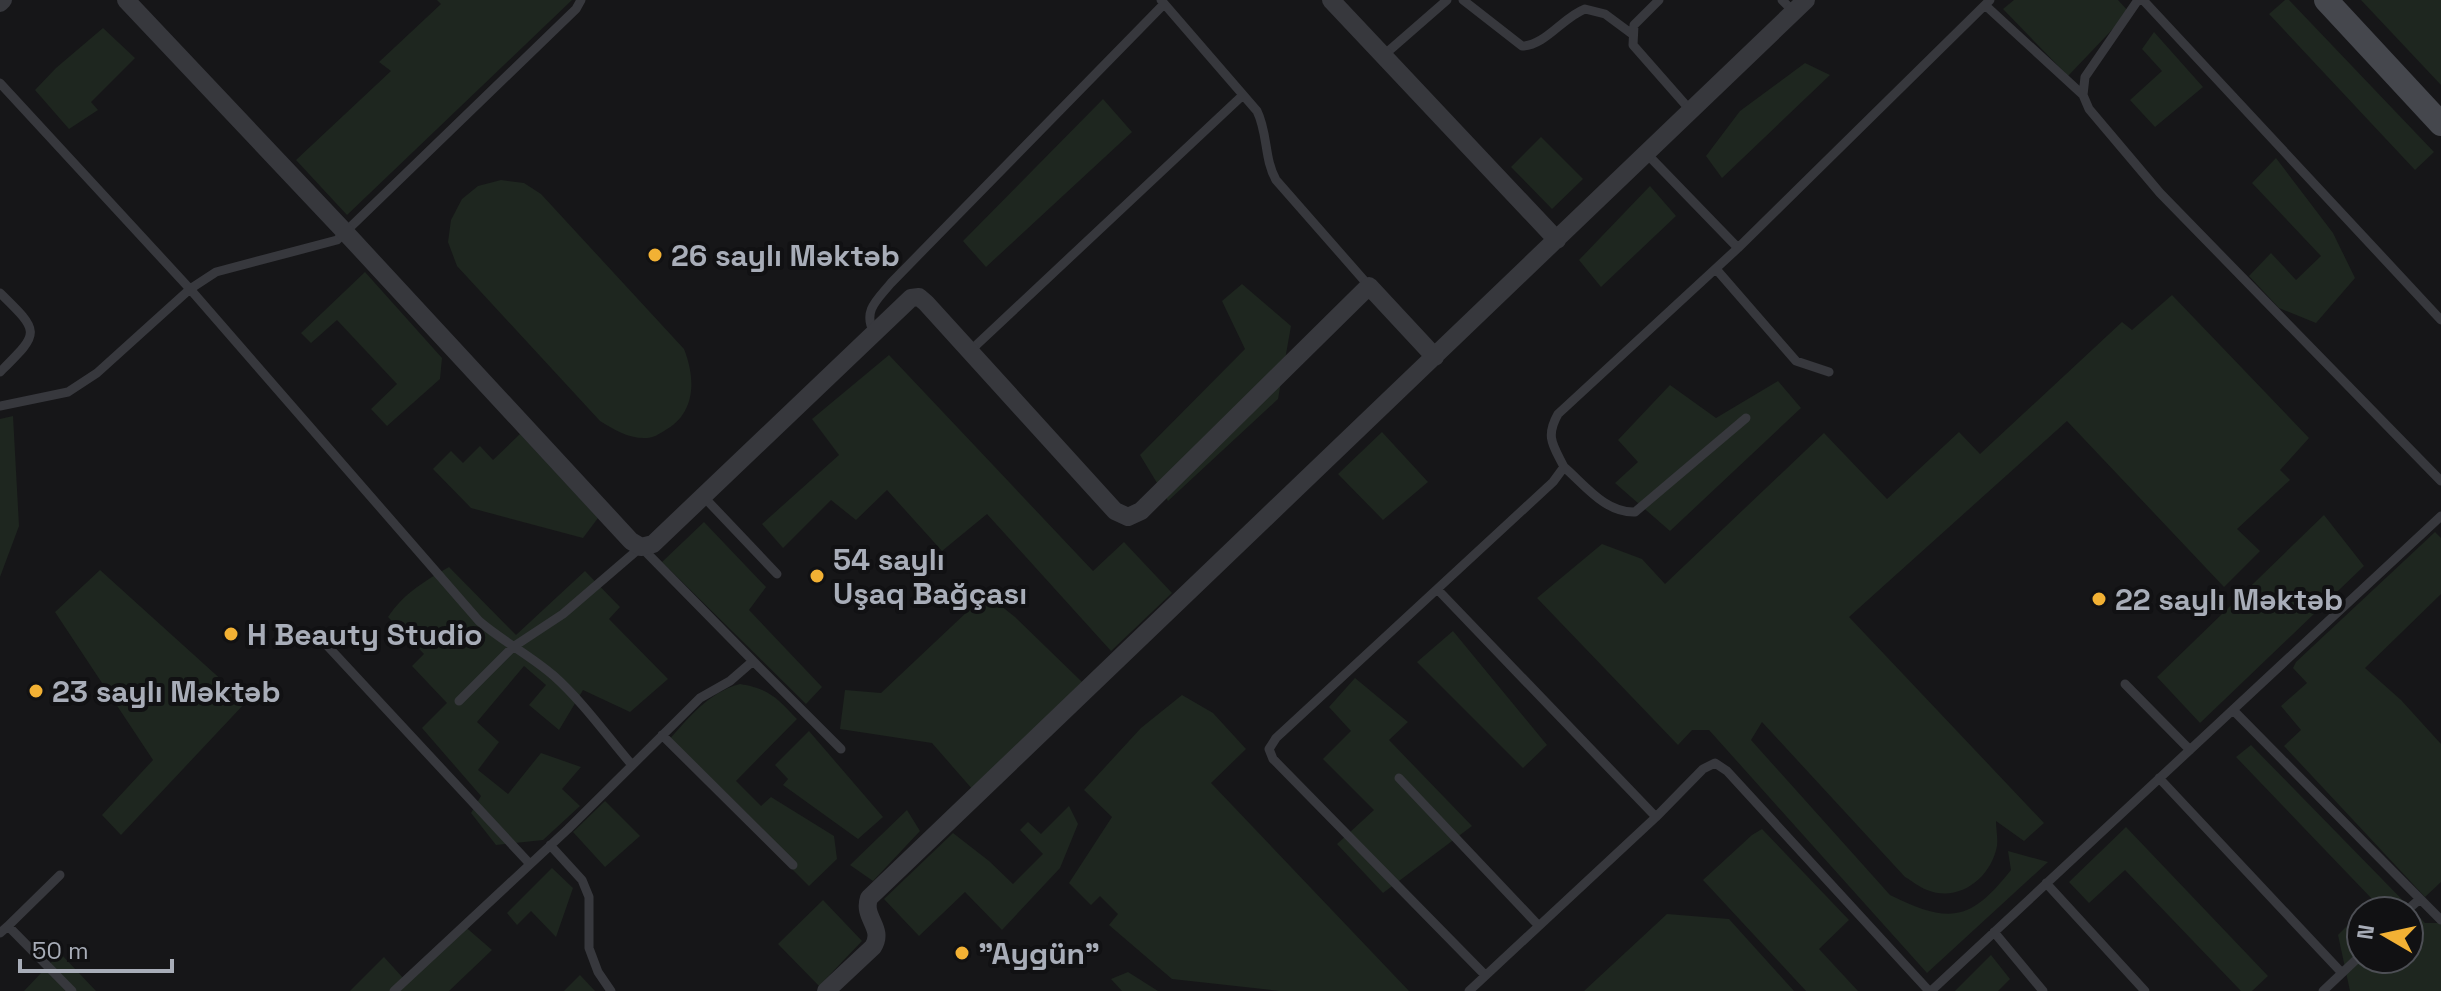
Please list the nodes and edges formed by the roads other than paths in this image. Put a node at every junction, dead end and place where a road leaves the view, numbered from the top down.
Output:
1 (126, 0) edge
2 (581, 0) edge
3 (1331, 0) edge
4 (1447, 0) edge
5 (1463, 0) edge
6 (1659, 0) edge
7 (2140, 0) edge
8 (2326, 0) edge
9 (1163, 2) edge
10 (1987, 3) edge
11 (1794, 4) edge
12 (1632, 34) junction
13 (1384, 55) junction
14 (0, 83) edge
15 (1243, 95) junction
16 (2083, 95) junction
17 (1691, 111) junction
18 (2441, 124) edge
19 (1647, 154) junction
20 (346, 233) junction
21 (1557, 240) junction
22 (1738, 248) junction
23 (1716, 269) junction
24 (1369, 286) junction
25 (190, 289) junction
26 (0, 293) edge
27 (2441, 320) edge
28 (874, 332) junction
29 (970, 351) junction
30 (1435, 357) junction
31 (0, 372) edge
32 (1829, 372) dead end
33 (0, 406) edge
34 (1746, 418) dead end
35 (1564, 467) junction
36 (2441, 481) edge
37 (702, 495) junction
38 (2441, 516) edge
39 (641, 547) junction
40 (777, 574) dead end
41 (1438, 590) junction
42 (321, 639) dead end
43 (513, 647) junction
44 (753, 661) junction
45 (2125, 684) dead end
46 (459, 701) dead end
47 (2233, 710) junction
48 (662, 735) junction
49 (841, 749) dead end
50 (2190, 750) junction
51 (632, 765) junction
52 (1399, 778) dead end
53 (2159, 778) junction
54 (1656, 817) junction
55 (550, 845) junction
56 (530, 864) junction
57 (793, 865) dead end
58 (60, 875) dead end
59 (2046, 883) junction
60 (2416, 895) edge
61 (2425, 904) edge
62 (2441, 920) edge
63 (1539, 926) junction
64 (4, 929) edge
65 (1994, 932) junction
66 (2345, 970) edge
67 (2342, 973) junction
68 (1485, 975) junction
69 (72, 991) edge
70 (394, 991) edge
71 (611, 991) edge
72 (826, 991) edge
73 (1469, 991) edge
74 (1930, 991) edge
75 (2043, 991) edge
76 (2145, 991) edge
77 (2323, 991) edge

1 - 20 street
2 - 20 lane
3 - 13 street
4 - 13 lane
5 - 12 lane
6 - 12 lane
7 - 16 lane
7 - 27 lane
8 - 18 main road
9 - 15 lane
9 - 28 lane
10 - 16 lane
10 - 22 lane
11 - 17 street
12 - 17 lane
13 - 21 street
14 - 25 lane
15 - 24 lane
15 - 29 lane
16 - 36 lane
17 - 19 street
19 - 21 street
19 - 22 lane
20 - 25 lane
20 - 39 street
21 - 30 street
22 - 23 lane
23 - 32 lane
23 - 35 lane
24 - 29 street
24 - 30 street
25 - 33 lane
25 - 43 lane
26 - 31 lane
28 - 29 street
28 - 37 street
30 - 72 street
34 - 35 lane
35 - 41 lane
37 - 39 street
37 - 40 lane
38 - 47 lane
39 - 43 lane
39 - 44 lane
41 - 54 lane
41 - 68 lane
42 - 56 lane
43 - 46 lane
43 - 51 lane
44 - 48 lane
44 - 49 lane
45 - 50 lane
47 - 50 lane
47 - 60 lane
48 - 51 lane
48 - 57 lane
50 - 53 lane
51 - 55 lane
52 - 63 lane
53 - 59 lane
53 - 67 lane
54 - 63 lane
54 - 74 lane
55 - 56 lane
55 - 71 lane
56 - 70 lane
58 - 64 lane
59 - 65 lane
59 - 76 lane
61 - 62 lane
63 - 68 lane
64 - 69 lane
65 - 74 lane
65 - 75 lane
66 - 67 lane
67 - 77 lane
68 - 73 lane

